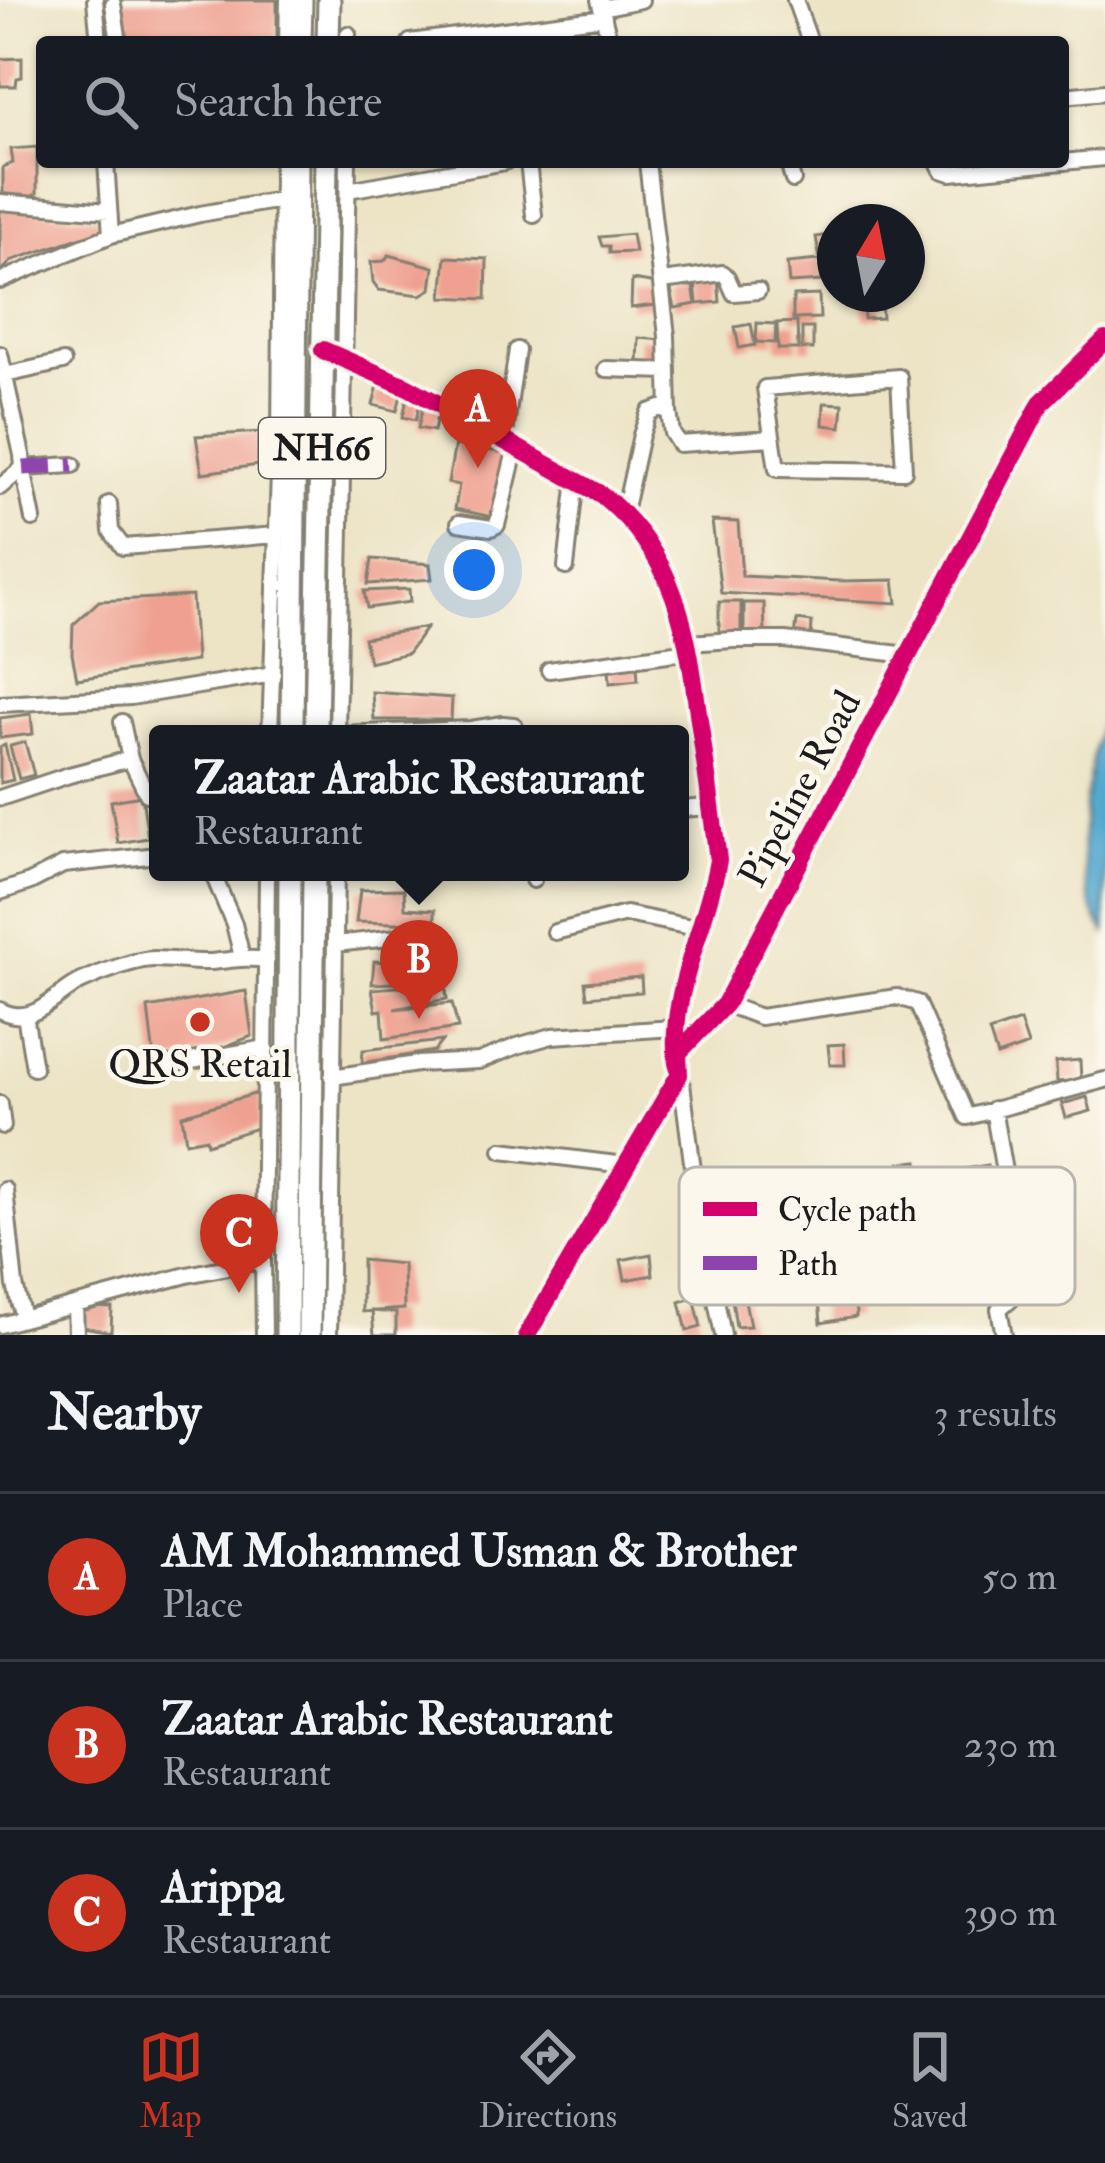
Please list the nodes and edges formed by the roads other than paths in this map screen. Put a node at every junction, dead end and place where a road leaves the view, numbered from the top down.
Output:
1 (95, 0) edge
2 (288, 0) edge
3 (302, 0) edge
4 (329, 0) edge
5 (641, 0) edge
6 (795, 0) edge
7 (113, 4) dead end
8 (601, 8) edge
9 (98, 36) edge
10 (118, 36) edge
11 (287, 36) edge
12 (300, 36) edge
13 (338, 36) edge
14 (484, 36) edge
15 (808, 36) edge
16 (1105, 92) edge
17 (1069, 95) edge
18 (1104, 158) edge
19 (1069, 161) edge
20 (106, 168) edge
21 (282, 168) edge
22 (297, 168) edge
23 (326, 168) edge
24 (348, 168) edge
25 (431, 168) edge
26 (529, 168) edge
27 (648, 168) edge
28 (790, 168) edge
29 (941, 168) edge
30 (995, 168) edge
31 (793, 180) dead end
32 (348, 190) junction
33 (280, 200) junction
34 (0, 202) edge
35 (109, 211) junction
36 (534, 215) dead end
37 (111, 235) junction
38 (0, 281) edge
39 (662, 281) junction
40 (758, 291) dead end
41 (1105, 340) edge
42 (517, 350) dead end
43 (0, 354) edge
44 (334, 354) junction
45 (63, 362) dead end
46 (606, 369) dead end
47 (668, 371) junction
48 (4, 380) edge
49 (669, 412) junction
50 (772, 438) junction
51 (510, 444) junction
52 (73, 465) dead end
53 (22, 468) junction
54 (576, 479) junction
55 (0, 487) edge
56 (109, 504) dead end
57 (624, 513) junction
58 (33, 519) dead end
59 (459, 523) dead end
60 (285, 537) junction
61 (321, 541) junction
62 (566, 566) dead end
63 (690, 647) junction
64 (908, 655) junction
65 (549, 670) dead end
66 (273, 674) junction
67 (0, 704) edge
68 (327, 708) junction
69 (122, 722) dead end
70 (270, 725) edge
71 (292, 725) edge
72 (320, 725) edge
73 (334, 725) edge
74 (130, 759) junction
75 (147, 794) dead end
76 (0, 798) edge
77 (711, 807) junction
78 (689, 808) edge
79 (149, 856) edge
80 (216, 881) edge
81 (267, 881) edge
82 (290, 881) edge
83 (314, 881) edge
84 (336, 881) edge
85 (0, 892) edge
86 (701, 928) junction
87 (554, 932) dead end
88 (424, 934) dead end
89 (336, 944) junction
90 (242, 956) junction
91 (267, 960) junction
92 (725, 1004) junction
93 (0, 1010) edge
94 (25, 1015) junction
95 (674, 1028) junction
96 (266, 1048) junction
97 (678, 1053) junction
98 (34, 1068) dead end
99 (151, 1068) dead end
100 (679, 1075) junction
101 (332, 1077) junction
102 (1105, 1080) edge
103 (0, 1104) edge
104 (993, 1109) junction
105 (3, 1126) dead end
106 (502, 1150) dead end
107 (625, 1165) junction
108 (693, 1167) edge
109 (1003, 1167) edge
110 (5, 1190) dead end
111 (262, 1260) junction
112 (75, 1304) junction
113 (286, 1305) junction
114 (717, 1305) edge
115 (1004, 1305) edge
116 (263, 1312) junction
117 (23, 1318) junction
118 (316, 1322) edge
119 (0, 1325) edge
120 (76, 1335) edge
121 (264, 1335) edge
122 (287, 1335) edge
123 (329, 1335) edge
124 (526, 1335) edge
125 (723, 1335) edge
126 (1004, 1335) edge

1 - 9 street
2 - 11 street
3 - 12 highway
4 - 13 highway
5 - 8 street
6 - 15 street
7 - 10 street
8 - 14 street
16 - 17 street
18 - 19 street
20 - 35 street
21 - 33 street
22 - 60 highway, NH66
23 - 44 highway, NH66
24 - 32 street
25 - 32 street
26 - 36 street
27 - 39 street
28 - 31 street
29 - 30 street
32 - 44 street
33 - 37 street
33 - 60 street
34 - 35 street
35 - 37 street
37 - 38 street
39 - 40 street
39 - 47 street
41 - 64 street, Pipeline Road
42 - 51 street
43 - 48 street
44 - 51 street
44 - 61 highway, NH66
44 - 68 street
45 - 48 street
46 - 47 street
47 - 49 street
48 - 53 street
49 - 50 street
49 - 57 street
50 - 50 street
51 - 54 street
51 - 59 street
52 - 53 street
53 - 55 street
53 - 58 street
54 - 57 street
54 - 62 street
56 - 60 street
57 - 63 street
60 - 61 highway
60 - 66 street
60 - 71 highway, NH66
61 - 68 highway, NH66
63 - 64 street
63 - 65 street
63 - 77 street
64 - 92 street, Pipeline Road
66 - 67 street
66 - 70 street
68 - 72 highway, NH66
68 - 73 street
69 - 74 street
74 - 75 street
74 - 76 street
77 - 78 street
77 - 86 street
79 - 85 street
80 - 90 street
81 - 91 street
82 - 113 highway
83 - 118 highway
84 - 89 street
86 - 87 street
86 - 95 street
88 - 89 street
89 - 101 street
90 - 91 street
90 - 94 street
91 - 96 street
92 - 97 street, Pipeline Road
92 - 104 street
93 - 94 street
94 - 98 street
95 - 100 street
95 - 101 street
96 - 99 street
96 - 111 street
97 - 100 street
97 - 108 street
100 - 107 street
101 - 118 street
102 - 104 street
103 - 105 street
104 - 109 street
106 - 107 street
107 - 124 street
110 - 117 street
111 - 112 street
111 - 116 street
112 - 117 street
112 - 120 street
113 - 116 street
113 - 122 highway
114 - 125 street
115 - 126 street
116 - 121 street
117 - 119 street
118 - 123 street

